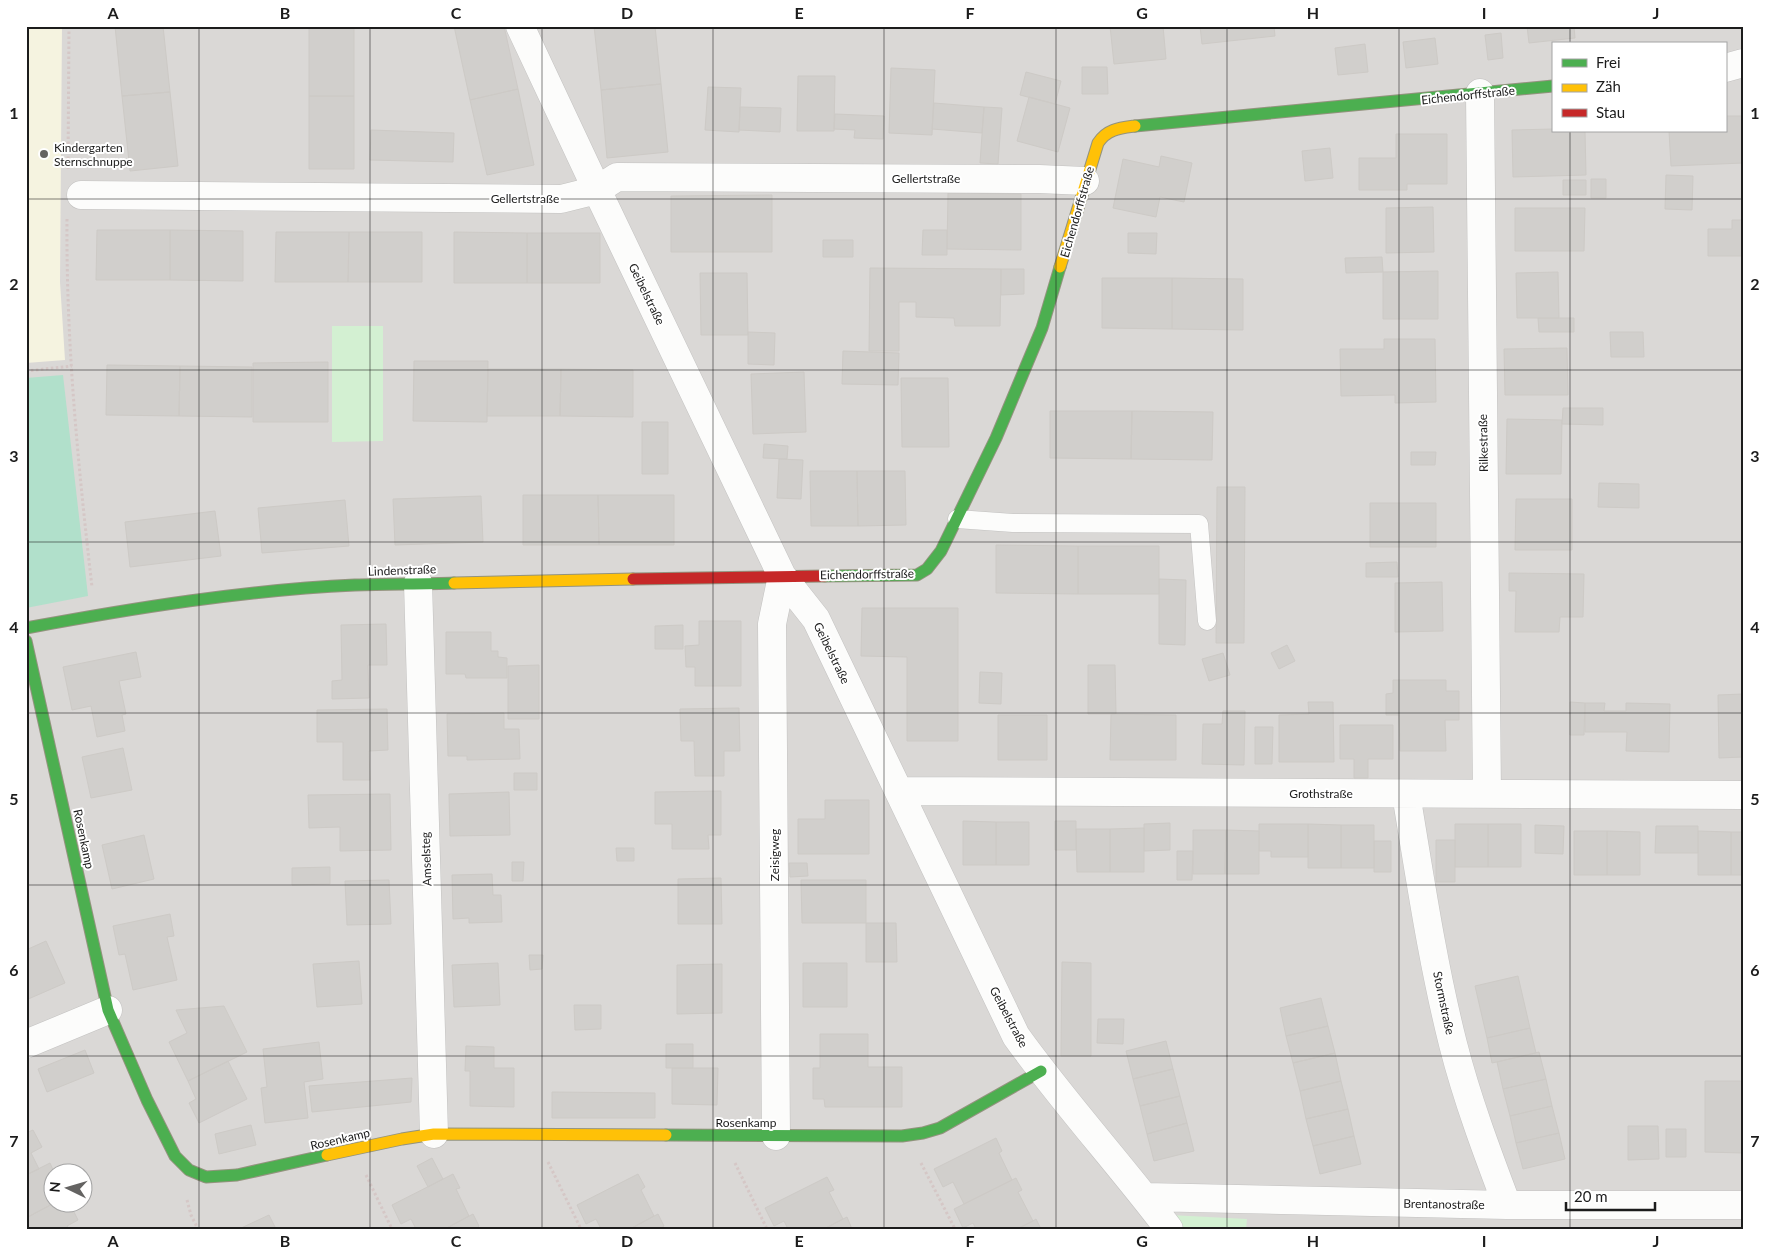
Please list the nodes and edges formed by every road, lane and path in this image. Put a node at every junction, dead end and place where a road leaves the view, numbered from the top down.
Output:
1 (69, 26) edge
2 (520, 26) edge
3 (1743, 64) edge
4 (1726, 68) edge
5 (1552, 86) edge
6 (1480, 93) junction
7 (1085, 181) junction
8 (597, 190) junction
9 (81, 195) junction
10 (72, 366) junction
11 (26, 370) edge
12 (957, 519) junction
13 (782, 576) junction
14 (418, 583) junction
15 (95, 615) junction
16 (1207, 621) dead end
17 (26, 628) edge
18 (26, 642) edge
19 (899, 791) junction
20 (1487, 793) junction
21 (1406, 794) junction
22 (1743, 795) edge
23 (108, 1010) junction
24 (26, 1044) edge
25 (1041, 1071) junction
26 (434, 1134) junction
27 (534, 1135) junction
28 (722, 1136) junction
29 (776, 1136) junction
30 (902, 1136) junction
31 (353, 1150) junction
32 (1145, 1197) junction
33 (1507, 1205) junction
34 (1743, 1205) edge
35 (392, 1229) edge
36 (581, 1229) edge
37 (767, 1229) edge
38 (955, 1229) edge
39 (1169, 1229) edge

1 - 9 path
2 - 8 street, Geibelstraße
3 - 4 street
5 - 6 street, Eichendorffstraße
6 - 7 street, Eichendorffstraße
6 - 20 street, Rilkestraße
7 - 8 street, Gellertstraße
7 - 12 street, Eichendorffstraße
8 - 9 street, Gellertstraße
8 - 13 street, Geibelstraße
9 - 10 path
10 - 11 path
10 - 15 path
12 - 13 street, Eichendorffstraße
12 - 16 lane
13 - 14 street, Lindenstraße
13 - 19 street, Geibelstraße
13 - 29 street, Zeisigweg
14 - 15 street, Lindenstraße
14 - 26 street, Amselsteg
15 - 17 street, Lindenstraße
18 - 23 street, Rosenkamp
19 - 21 street, Grothstraße
19 - 25 street, Geibelstraße
20 - 21 street, Grothstraße
20 - 22 street, Grothstraße
21 - 33 street, Stormstraße
23 - 24 street
23 - 31 street, Rosenkamp
25 - 30 street, Rosenkamp
25 - 32 street, Geibelstraße
26 - 27 street, Rosenkamp
26 - 31 street, Rosenkamp
27 - 28 street, Rosenkamp
27 - 36 path
28 - 29 street, Rosenkamp
28 - 37 path
29 - 30 street, Rosenkamp
30 - 38 path
31 - 35 path
32 - 33 street, Brentanostraße
32 - 39 street, Geibelstraße
33 - 34 street, Brentanostraße

